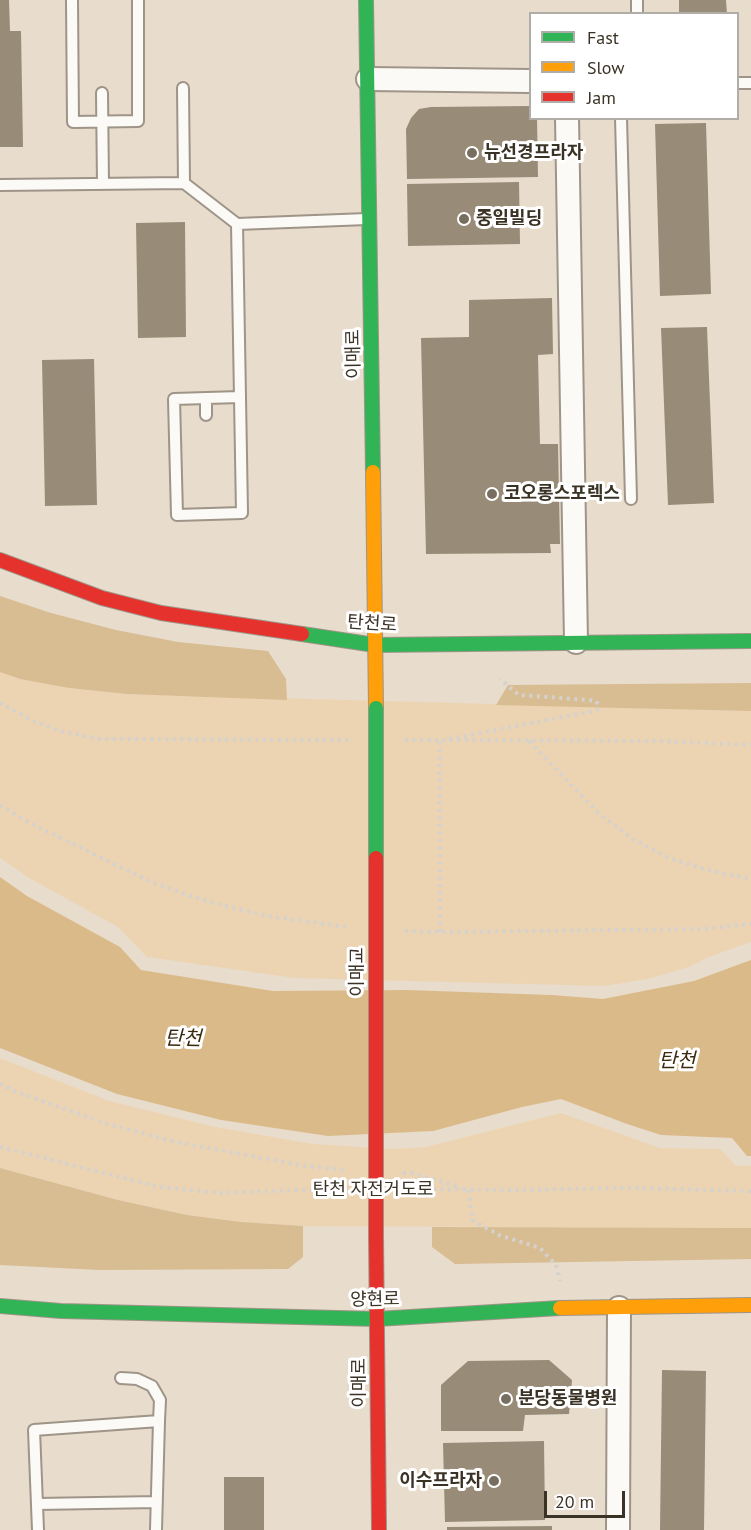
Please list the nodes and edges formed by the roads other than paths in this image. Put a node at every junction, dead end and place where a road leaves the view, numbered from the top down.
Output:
1 (72, 0) edge
2 (138, 0) edge
3 (366, 0) edge
4 (368, 79) junction
5 (529, 81) edge
6 (183, 88) dead end
7 (102, 93) dead end
8 (567, 120) edge
9 (621, 120) edge
10 (102, 121) junction
11 (184, 183) junction
12 (103, 184) junction
13 (0, 185) edge
14 (370, 219) junction
15 (237, 224) junction
16 (240, 397) junction
17 (206, 398) junction
18 (206, 415) dead end
19 (631, 499) dead end
20 (0, 560) edge
21 (751, 641) edge
22 (576, 642) junction
23 (375, 645) junction
24 (376, 708) joint
25 (376, 1235) joint
26 (751, 1305) edge
27 (0, 1306) edge
28 (619, 1308) junction
29 (377, 1319) junction
30 (121, 1378) dead end
31 (159, 1421) junction
32 (157, 1502) junction
33 (37, 1504) junction
34 (38, 1530) edge
35 (156, 1530) edge
36 (379, 1530) edge
37 (618, 1530) edge

1 - 10 lane
2 - 10 lane
3 - 4 street, 이매로
4 - 5 street
4 - 14 street, 이매로
6 - 11 lane
7 - 10 lane
8 - 22 street
9 - 19 lane
10 - 12 lane
11 - 12 lane
11 - 15 lane
12 - 13 lane
14 - 15 lane
14 - 23 street, 이매로
15 - 16 lane
16 - 17 lane
16 - 17 lane
17 - 18 lane
20 - 23 street, 탄천로
21 - 22 street, 탄천로
22 - 23 street, 탄천로
23 - 24 street, 이매로
24 - 25 street, 이매교, bridge
25 - 29 street, 이매로
26 - 28 street, 양현로
27 - 29 street, 양현로
28 - 29 street, 양현로
28 - 37 street
29 - 36 street, 이매로
30 - 31 lane
31 - 32 lane
31 - 33 lane
32 - 33 lane
32 - 35 lane
33 - 34 lane

